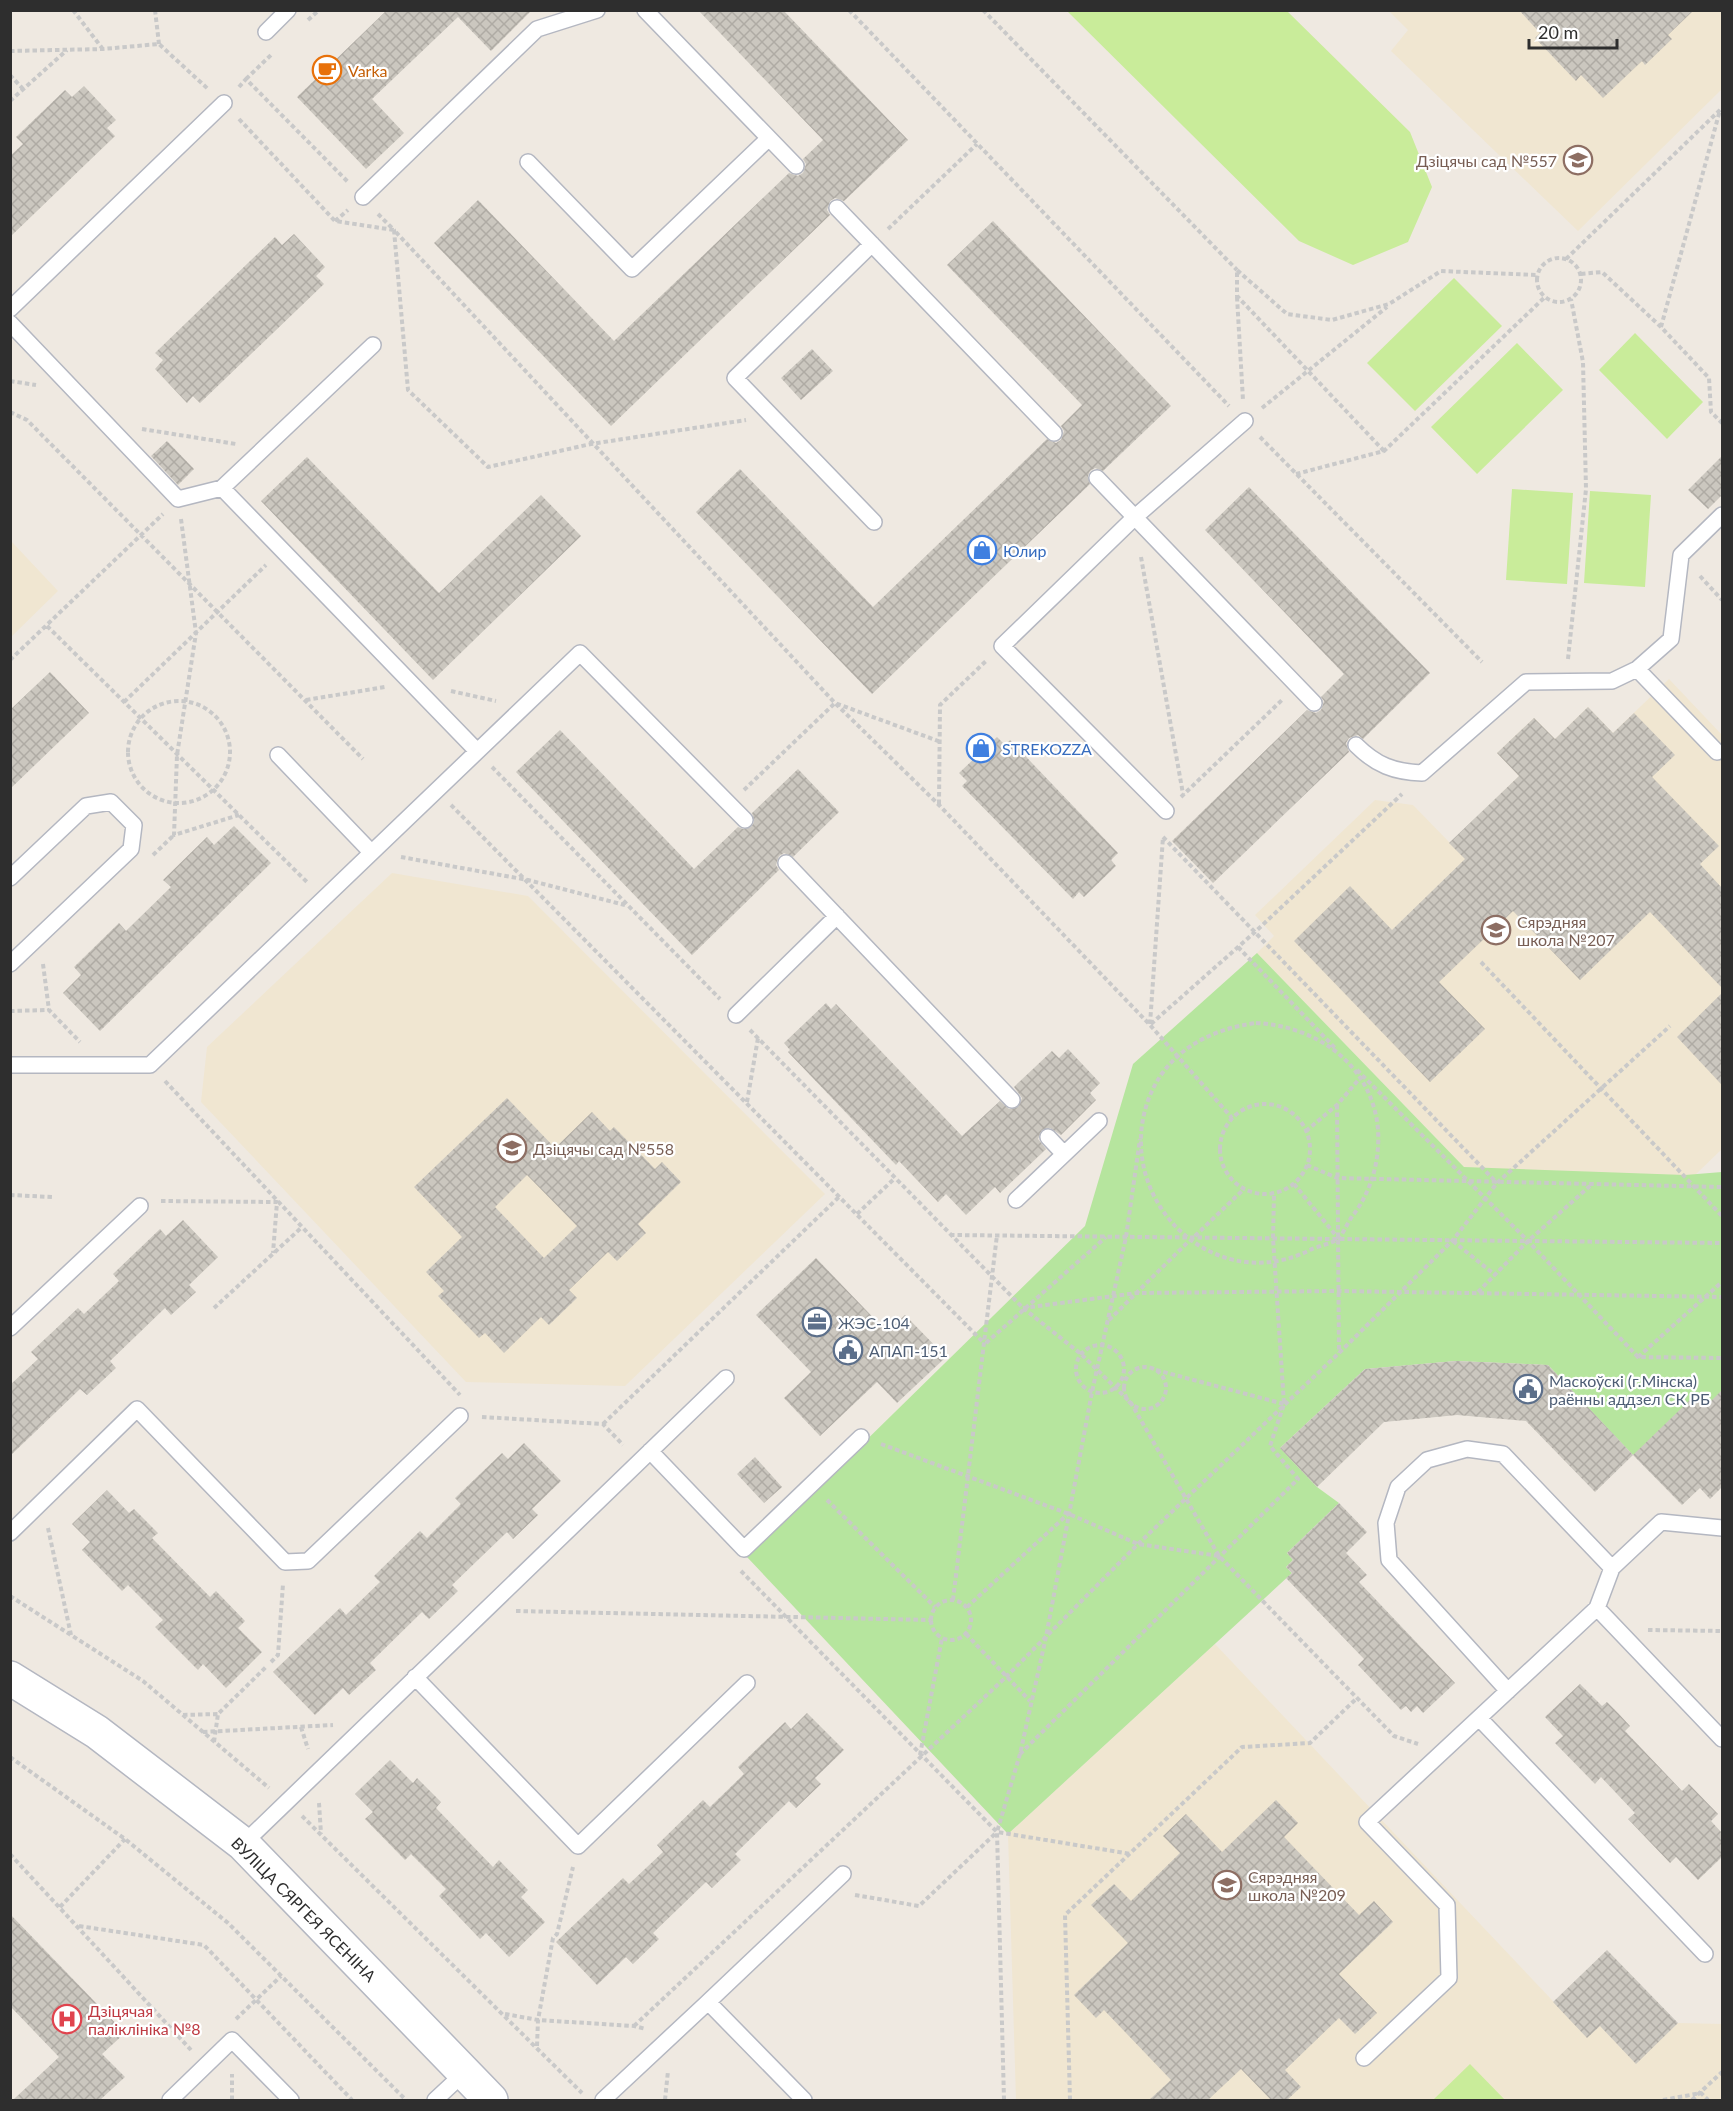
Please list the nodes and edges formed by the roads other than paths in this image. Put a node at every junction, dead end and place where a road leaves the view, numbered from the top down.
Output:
1 (288, 10) edge
2 (597, 10) edge
3 (645, 10) edge
4 (266, 32) dead end
5 (224, 103) road end
6 (768, 139) junction
7 (528, 162) dead end
8 (796, 166) dead end
9 (363, 197) road end
10 (837, 208) dead end
11 (872, 244) junction
12 (10, 309) edge
13 (10, 323) edge
14 (373, 345) dead end
15 (1245, 422) road end
16 (1054, 433) dead end
17 (1096, 478) dead end
18 (222, 488) junction
19 (1722, 515) edge
20 (1135, 518) junction
21 (874, 522) dead end
22 (1637, 669) junction
23 (1314, 703) dead end
24 (1356, 745) dead end
25 (477, 751) junction
26 (1718, 752) dead end
27 (278, 755) dead end
28 (1166, 812) road end
29 (745, 820) dead end
30 (371, 852) junction
31 (786, 863) dead end
32 (10, 878) edge
33 (837, 916) junction
34 (10, 964) edge
35 (736, 1015) road end
36 (10, 1065) edge
37 (1012, 1100) dead end
38 (1099, 1121) dead end
39 (1048, 1137) dead end
40 (1064, 1154) junction
41 (1016, 1200) dead end
42 (140, 1206) road end
43 (10, 1328) edge
44 (726, 1378) dead end
45 (460, 1416) dead end
46 (861, 1437) road end
47 (645, 1456) junction
48 (1722, 1528) edge
49 (10, 1533) edge
50 (1612, 1568) junction
51 (1597, 1608) junction
52 (415, 1677) junction
53 (10, 1678) edge
54 (747, 1683) dead end
55 (1508, 1691) junction
56 (1479, 1718) junction
57 (1722, 1739) edge
58 (243, 1844) junction
59 (843, 1874) dead end
60 (1705, 1954) dead end
61 (708, 2002) junction
62 (1364, 2058) dead end
63 (464, 2073) junction
64 (170, 2100) edge
65 (291, 2100) edge
66 (435, 2100) edge
67 (491, 2100) edge
68 (603, 2100) edge
69 (804, 2100) edge

1 - 4 lane
2 - 9 lane
3 - 6 lane
5 - 12 lane
6 - 7 lane
6 - 8 lane
10 - 11 lane
11 - 16 lane
11 - 21 lane
13 - 18 lane
14 - 18 lane
15 - 20 lane
17 - 20 lane
18 - 25 lane
19 - 22 lane
20 - 23 lane
20 - 28 lane
22 - 24 lane
22 - 26 lane
25 - 29 lane
25 - 30 lane
27 - 30 lane
30 - 36 lane
31 - 33 lane
32 - 34 lane
33 - 35 lane
33 - 37 lane
38 - 40 lane
39 - 40 lane
40 - 41 lane
42 - 43 lane
44 - 47 lane
45 - 49 lane
46 - 47 lane
47 - 52 lane
48 - 50 lane
50 - 51 lane
50 - 55 lane
51 - 55 lane
51 - 57 lane
52 - 54 lane
52 - 58 lane
53 - 58 main road, ВУЛІЦА СЯРГЕЯ ЯСЕНІНА
55 - 56 lane
56 - 60 lane
56 - 62 lane
58 - 63 main road, ВУЛІЦА СЯРГЕЯ ЯСЕНІНА
59 - 61 lane
61 - 68 lane
61 - 69 lane
63 - 66 lane
63 - 67 main road, ВУЛІЦА СЯРГЕЯ ЯСЕНІНА
64 - 65 lane

